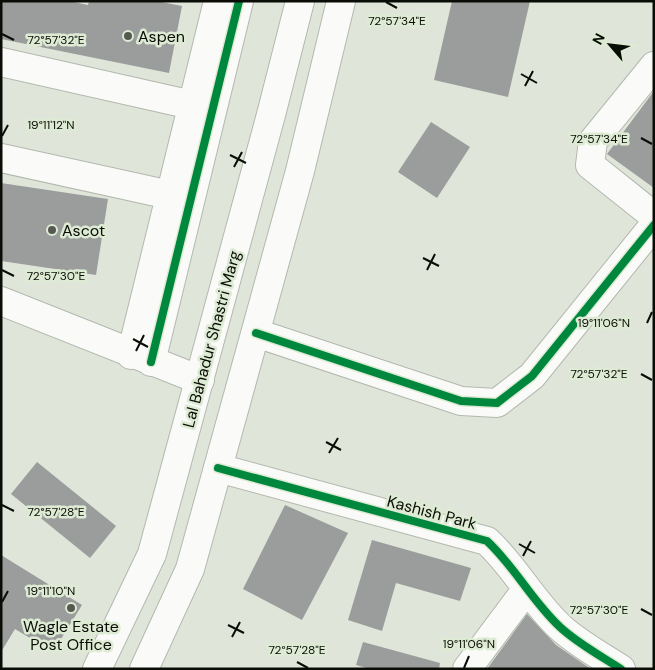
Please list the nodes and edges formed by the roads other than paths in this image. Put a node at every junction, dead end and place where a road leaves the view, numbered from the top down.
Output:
1 (218, 1) edge
2 (239, 1) edge
3 (300, 1) edge
4 (341, 1) edge
5 (1, 62) edge
6 (654, 66) edge
7 (192, 105) junction
8 (1, 158) edge
9 (170, 195) junction
10 (654, 216) edge
11 (654, 226) edge
12 (1, 302) edge
13 (256, 333) junction
14 (141, 358) junction
15 (200, 380) junction
16 (218, 468) junction
17 (526, 590) junction
18 (97, 669) edge
19 (144, 669) edge
20 (467, 669) edge
21 (621, 669) edge

1 - 7 street
2 - 14 street
3 - 15 street, Lal Bahadur Shastri Marg
4 - 13 street
5 - 7 street
6 - 10 street
7 - 9 street
8 - 9 street
9 - 14 street
11 - 13 street
12 - 14 street
13 - 16 street
14 - 15 street
15 - 18 street, Lal Bahadur Shastri Marg
16 - 17 street, Kashish Park
16 - 19 street
17 - 20 street
17 - 21 street, Kashish Park

